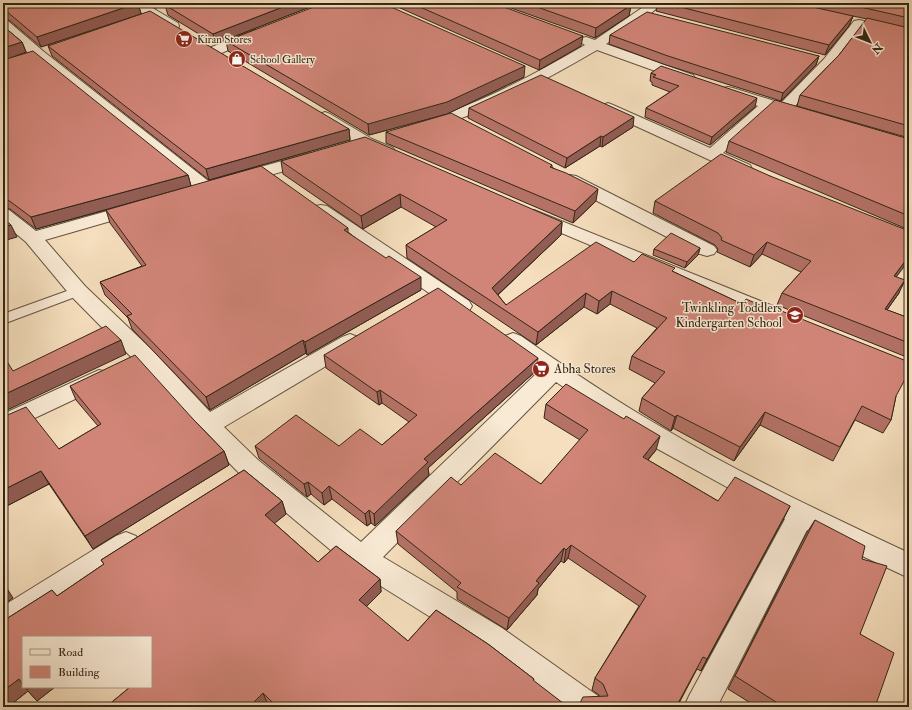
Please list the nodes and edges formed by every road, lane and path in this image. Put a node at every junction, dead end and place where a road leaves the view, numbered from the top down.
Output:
1 (658, 10) edge
2 (149, 12) edge
3 (3, 24) edge
4 (859, 24) dead end
5 (270, 28) edge
6 (574, 37) edge
7 (201, 43) junction
8 (596, 45) junction
9 (53, 49) edge
10 (31, 57) junction
11 (814, 58) edge
12 (829, 62) junction
13 (234, 63) edge
14 (519, 68) edge
15 (548, 81) junction
16 (699, 81) edge
17 (714, 86) edge
18 (598, 103) edge
19 (769, 104) junction
20 (784, 109) junction
21 (313, 110) edge
22 (814, 117) edge
23 (453, 118) junction
24 (472, 128) edge
25 (413, 130) edge
26 (393, 135) edge
27 (366, 142) junction
28 (712, 154) junction
29 (399, 156) edge
30 (267, 171) junction
31 (553, 171) edge
32 (759, 176) edge
33 (285, 184) edge
34 (302, 197) edge
35 (153, 203) edge
36 (520, 210) edge
37 (6, 220) edge
38 (33, 238) junction
39 (707, 250) dead end
40 (439, 290) junction
41 (78, 291) junction
42 (418, 302) edge
43 (784, 318) edge
44 (3, 319) edge
45 (481, 319) edge
46 (499, 332) edge
47 (364, 334) edge
48 (127, 364) junction
49 (554, 370) junction
50 (3, 424) edge
51 (207, 426) junction
52 (801, 515) junction
53 (149, 530) edge
54 (362, 559) junction
55 (909, 566) edge
56 (3, 622) edge
57 (587, 707) edge
58 (700, 707) edge

1 - 8 street
2 - 7 street
3 - 10 street
4 - 12 street
5 - 7 street
6 - 8 street
7 - 13 street
8 - 15 street
8 - 16 street
9 - 10 street
10 - 30 street
11 - 12 street
12 - 20 street
14 - 15 street
15 - 23 street
17 - 19 street
18 - 28 street
19 - 20 street
19 - 28 street
20 - 22 street
21 - 27 street
23 - 24 street
23 - 25 street
26 - 27 street
27 - 29 street
27 - 30 street
28 - 32 street
30 - 33 street
31 - 39 street
34 - 40 street
35 - 38 street
36 - 43 street
37 - 38 street
38 - 41 street
40 - 42 street
40 - 45 street
41 - 44 lane
41 - 48 street
46 - 49 street
47 - 51 street
48 - 50 street
48 - 51 street
49 - 52 street
49 - 54 street
51 - 54 street
52 - 55 street
52 - 58 street
53 - 56 street
54 - 57 street

